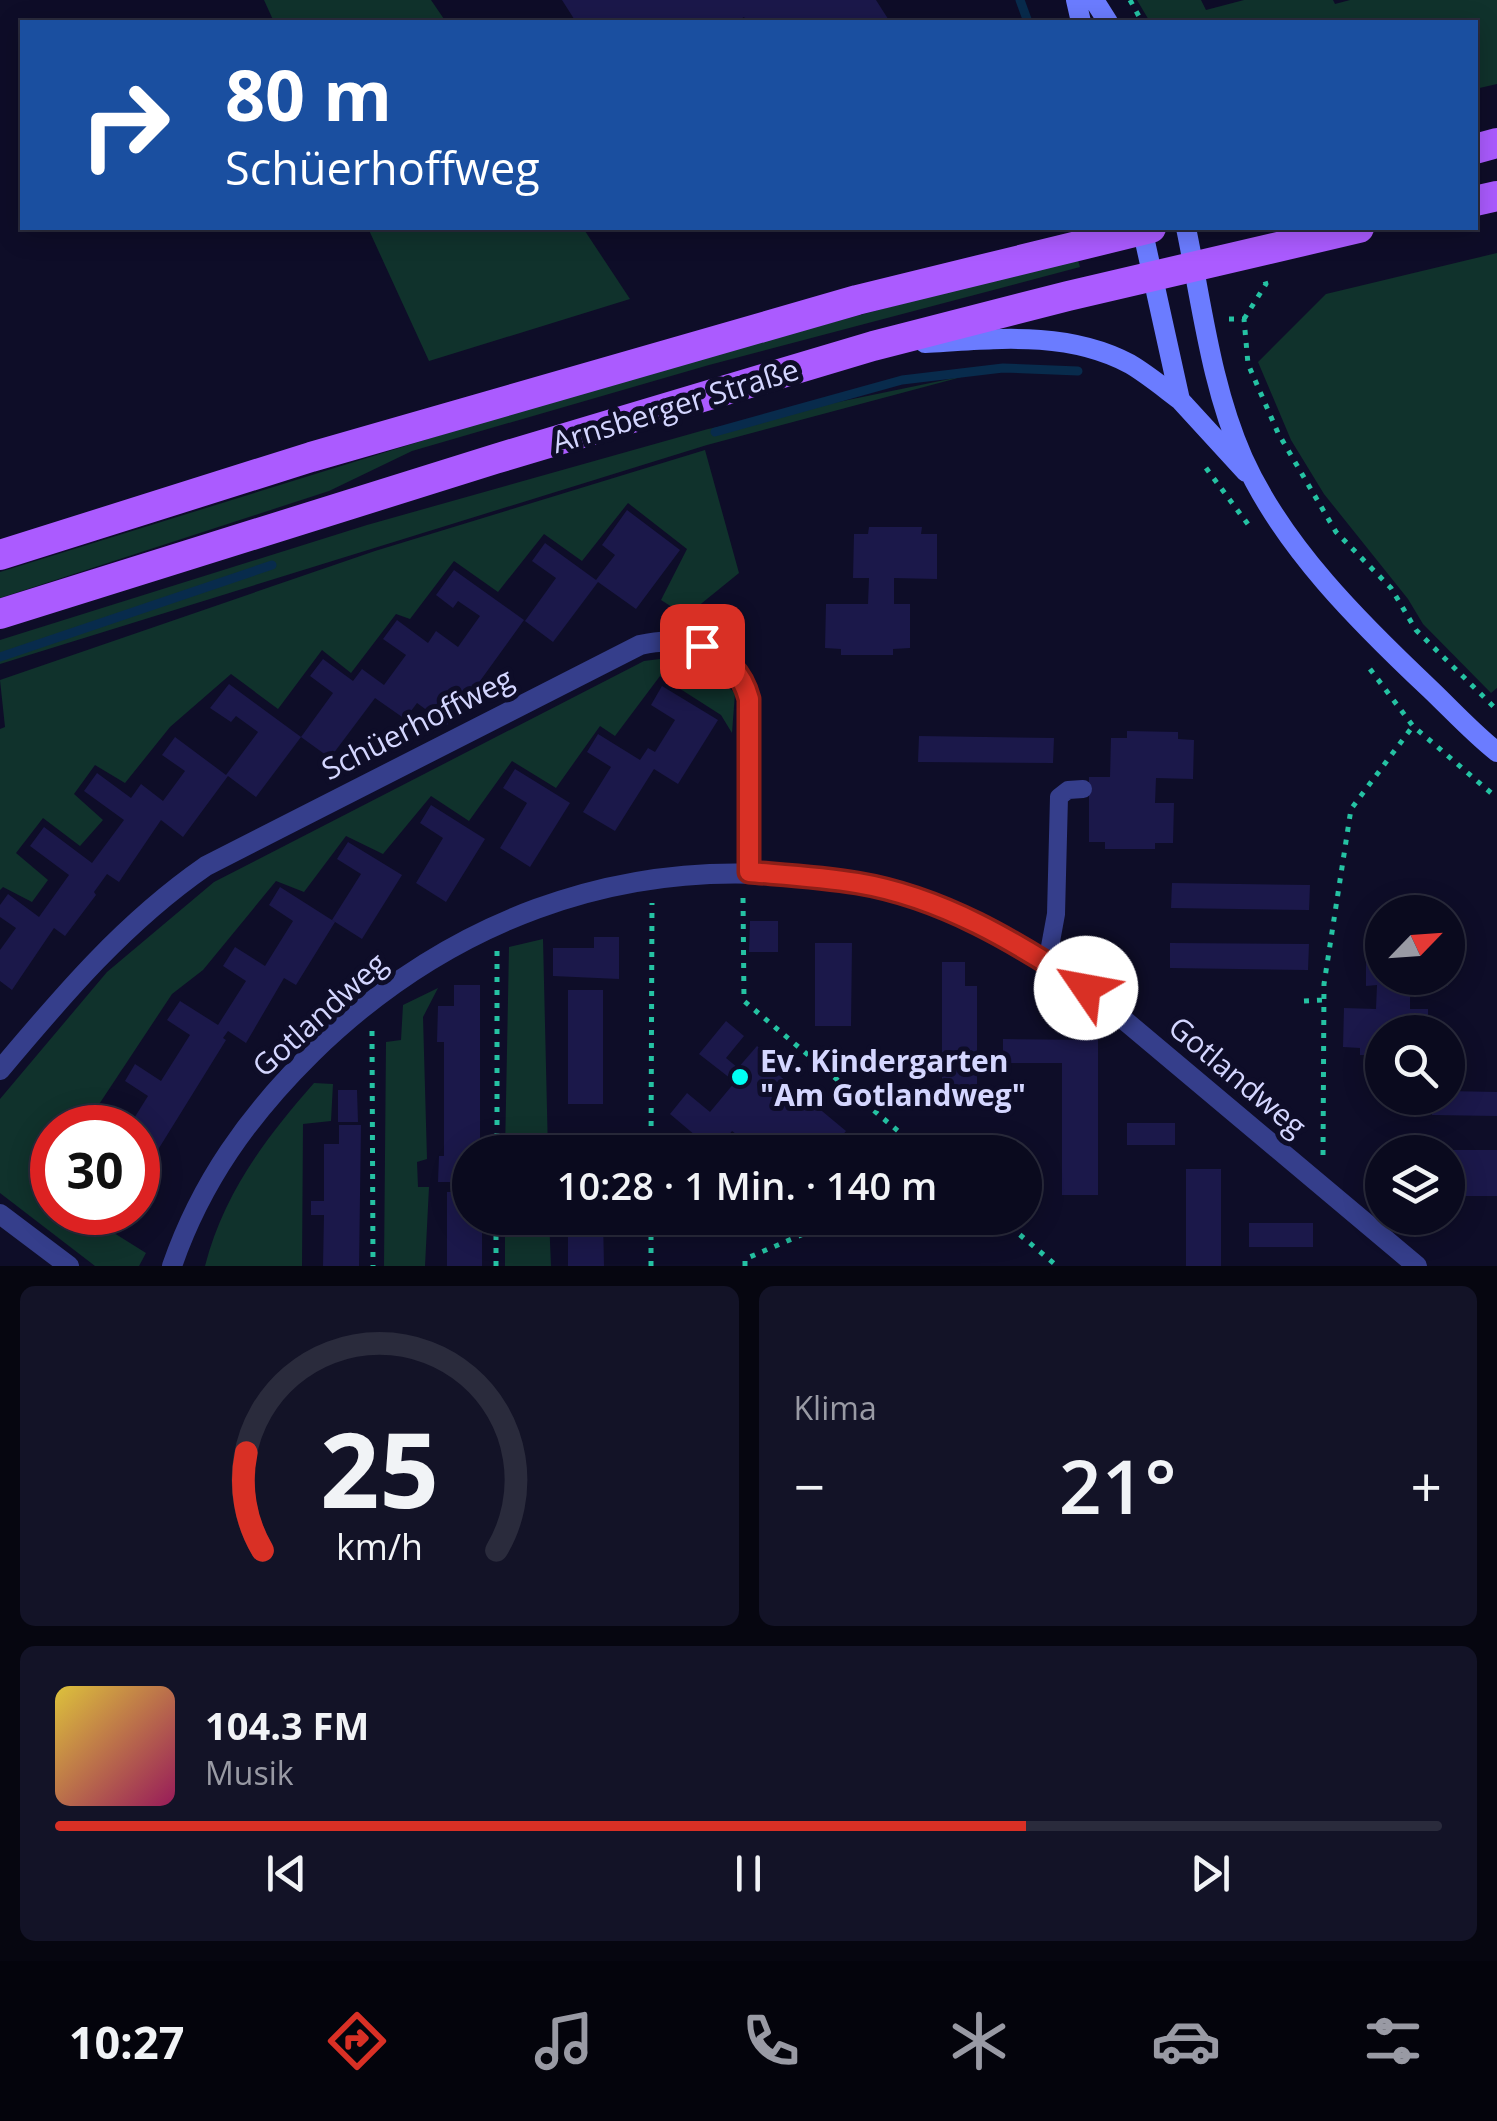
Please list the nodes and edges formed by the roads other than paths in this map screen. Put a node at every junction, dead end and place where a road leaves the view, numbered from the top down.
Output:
1 (1137, 230) edge
2 (1145, 230) edge
3 (1186, 230) edge
4 (1350, 230) edge
5 (1194, 266) junction
6 (1153, 276) junction
7 (874, 346) junction
8 (1180, 400) junction
9 (1254, 481) junction
10 (0, 555) edge
11 (0, 614) edge
12 (1497, 752) edge
13 (1084, 790) dead end
14 (749, 872) junction
15 (1047, 963) junction
16 (0, 1070) edge
17 (0, 1214) edge
18 (70, 1266) edge
19 (172, 1266) edge
20 (1417, 1266) edge

1 - 10 main road, Arnsberger Straße
2 - 6 main road
3 - 5 main road
4 - 5 main road, Arnsberger Straße
5 - 6 main road, Arnsberger Straße
5 - 9 main road
6 - 7 main road, Arnsberger Straße
6 - 8 main road
7 - 8 main road
7 - 11 main road, Arnsberger Straße
8 - 9 main road
9 - 12 main road
13 - 15 lane
14 - 15 street, Gotlandweg
14 - 16 street, Schüerhoffweg
14 - 19 street, Gotlandweg
15 - 20 street, Gotlandweg
17 - 18 street

